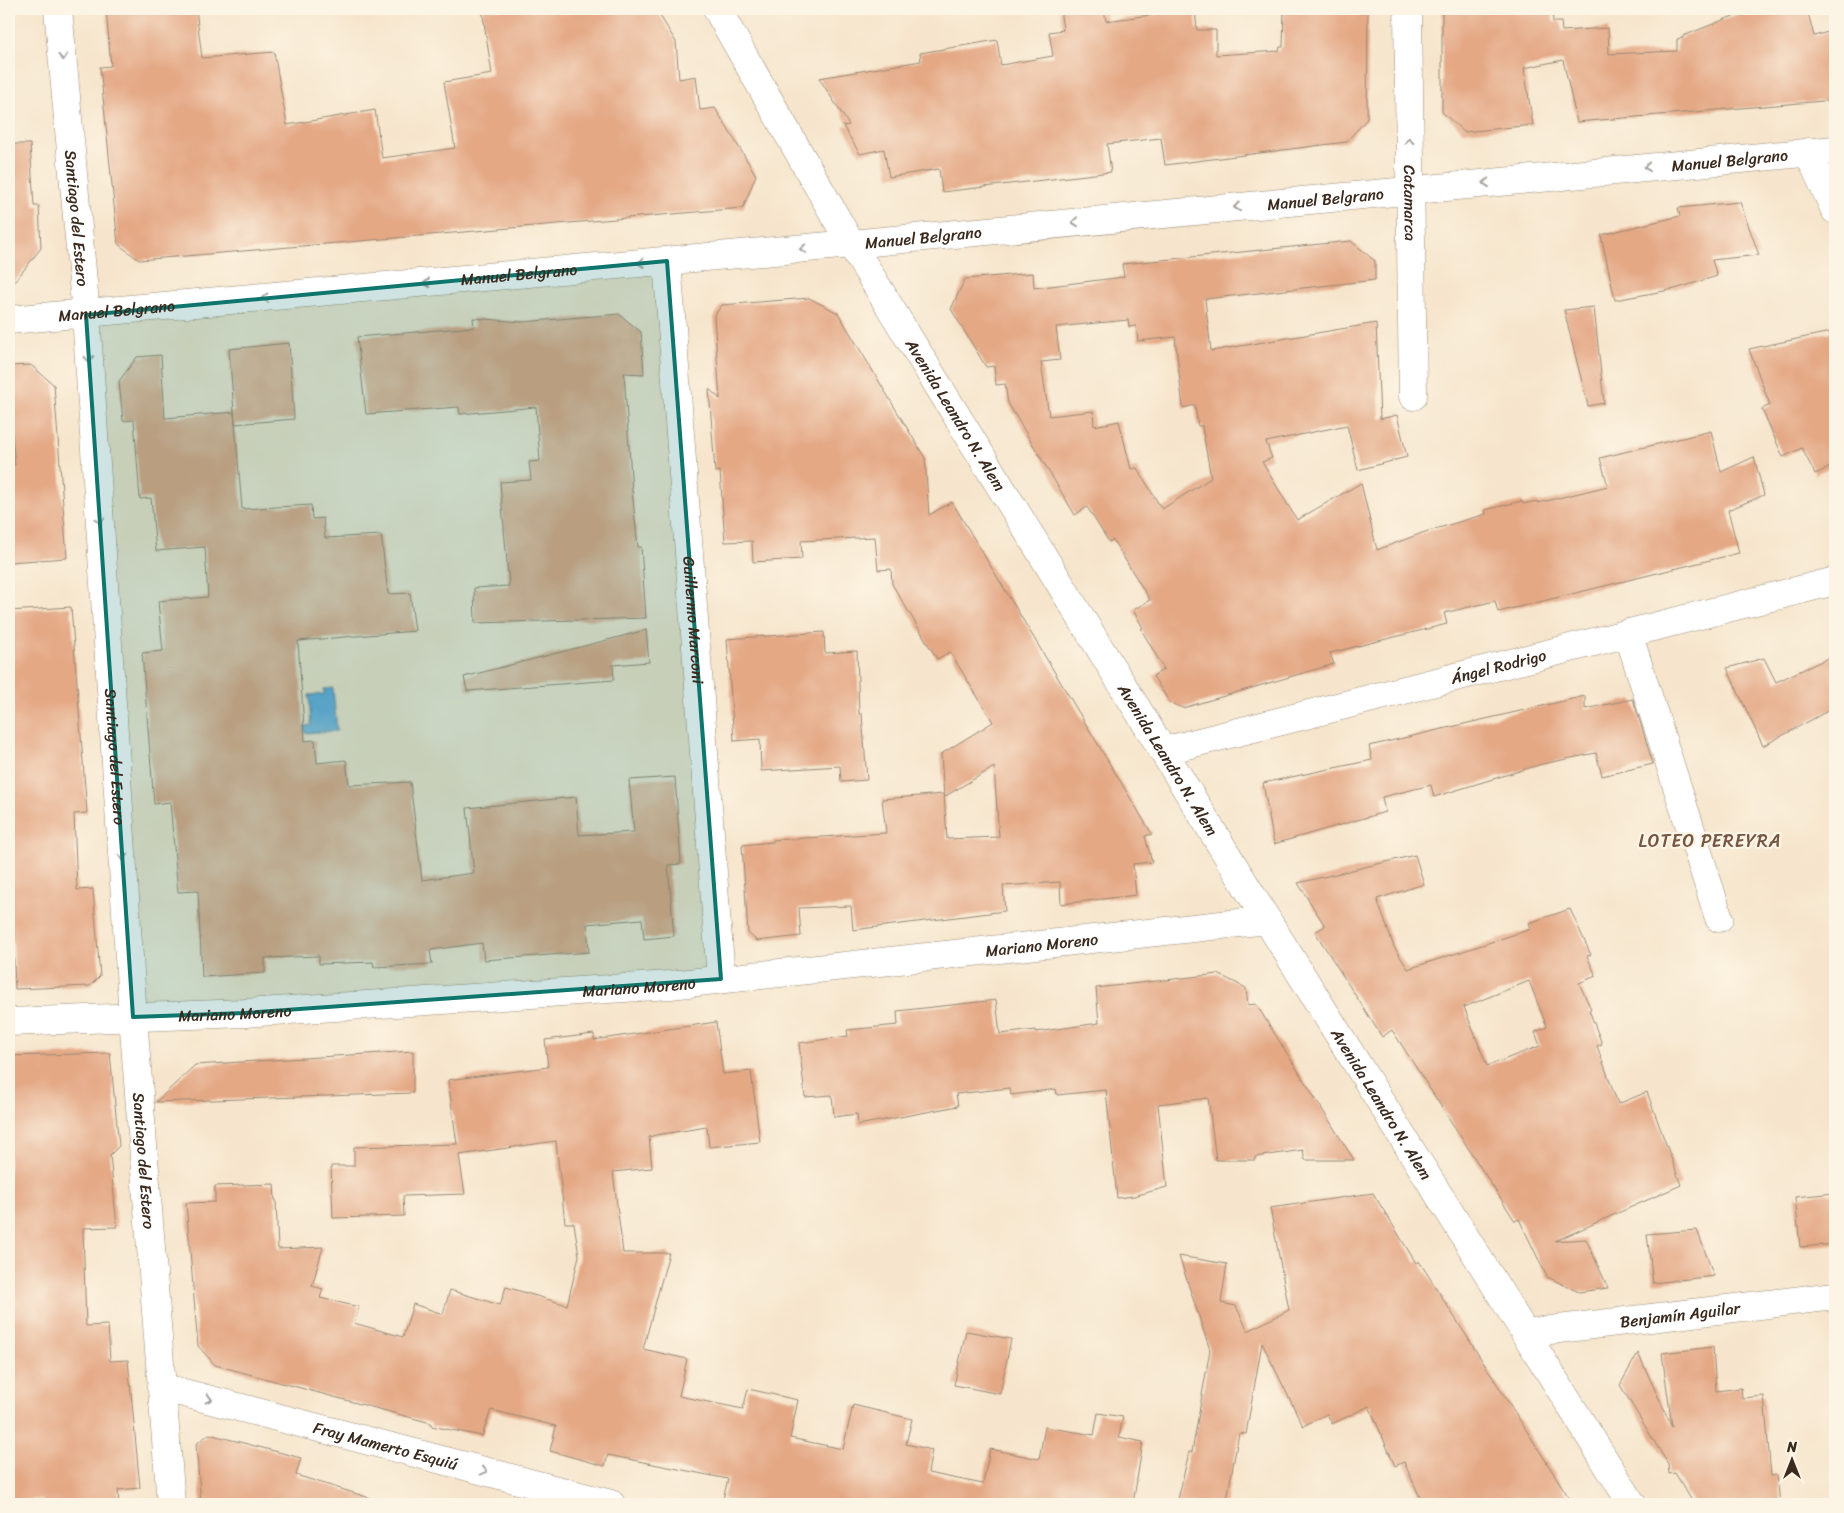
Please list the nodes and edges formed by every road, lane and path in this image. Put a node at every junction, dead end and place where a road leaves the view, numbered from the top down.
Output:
1 (58, 9) edge
2 (717, 9) edge
3 (1408, 9) edge
4 (1835, 150) edge
5 (1808, 152) junction
6 (1410, 190) junction
7 (1835, 210) edge
8 (851, 244) junction
9 (668, 261) junction
10 (86, 315) junction
11 (9, 320) edge
12 (1413, 396) dead end
13 (1835, 580) edge
14 (1628, 633) junction
15 (1163, 751) junction
16 (1719, 918) dead end
17 (1267, 920) junction
18 (721, 979) junction
19 (133, 1017) junction
20 (9, 1022) edge
21 (1835, 1296) edge
22 (1525, 1334) junction
23 (161, 1387) junction
24 (171, 1504) edge
25 (611, 1504) edge
26 (1632, 1504) edge

1 -> 10 street, Santiago del Estero
2 - 8 street, Avenida Leandro N. Alem
6 -> 3 street, Catamarca
4 - 5 street, Manuel Belgrano
5 -> 6 street, Manuel Belgrano
5 - 7 street
6 -> 8 street, Manuel Belgrano
6 - 12 street, Catamarca
8 -> 9 street, Manuel Belgrano
8 - 15 street, Avenida Leandro N. Alem
9 -> 10 street, Manuel Belgrano
9 - 18 street, Guillermo Marconi
10 - 11 street, Manuel Belgrano
10 -> 19 street, Santiago del Estero
13 - 14 street, Ángel Rodrigo
14 - 15 street, Ángel Rodrigo
14 - 16 street
15 - 17 street, Avenida Leandro N. Alem
17 - 18 street, Mariano Moreno
17 - 22 street, Avenida Leandro N. Alem
18 - 19 street, Mariano Moreno
19 - 20 street, Mariano Moreno
19 - 23 street, Santiago del Estero
21 - 22 street, Benjamín Aguilar
22 - 26 street, Avenida Leandro N. Alem
23 - 24 street, Santiago del Estero
23 -> 25 street, Fray Mamerto Esquiú

